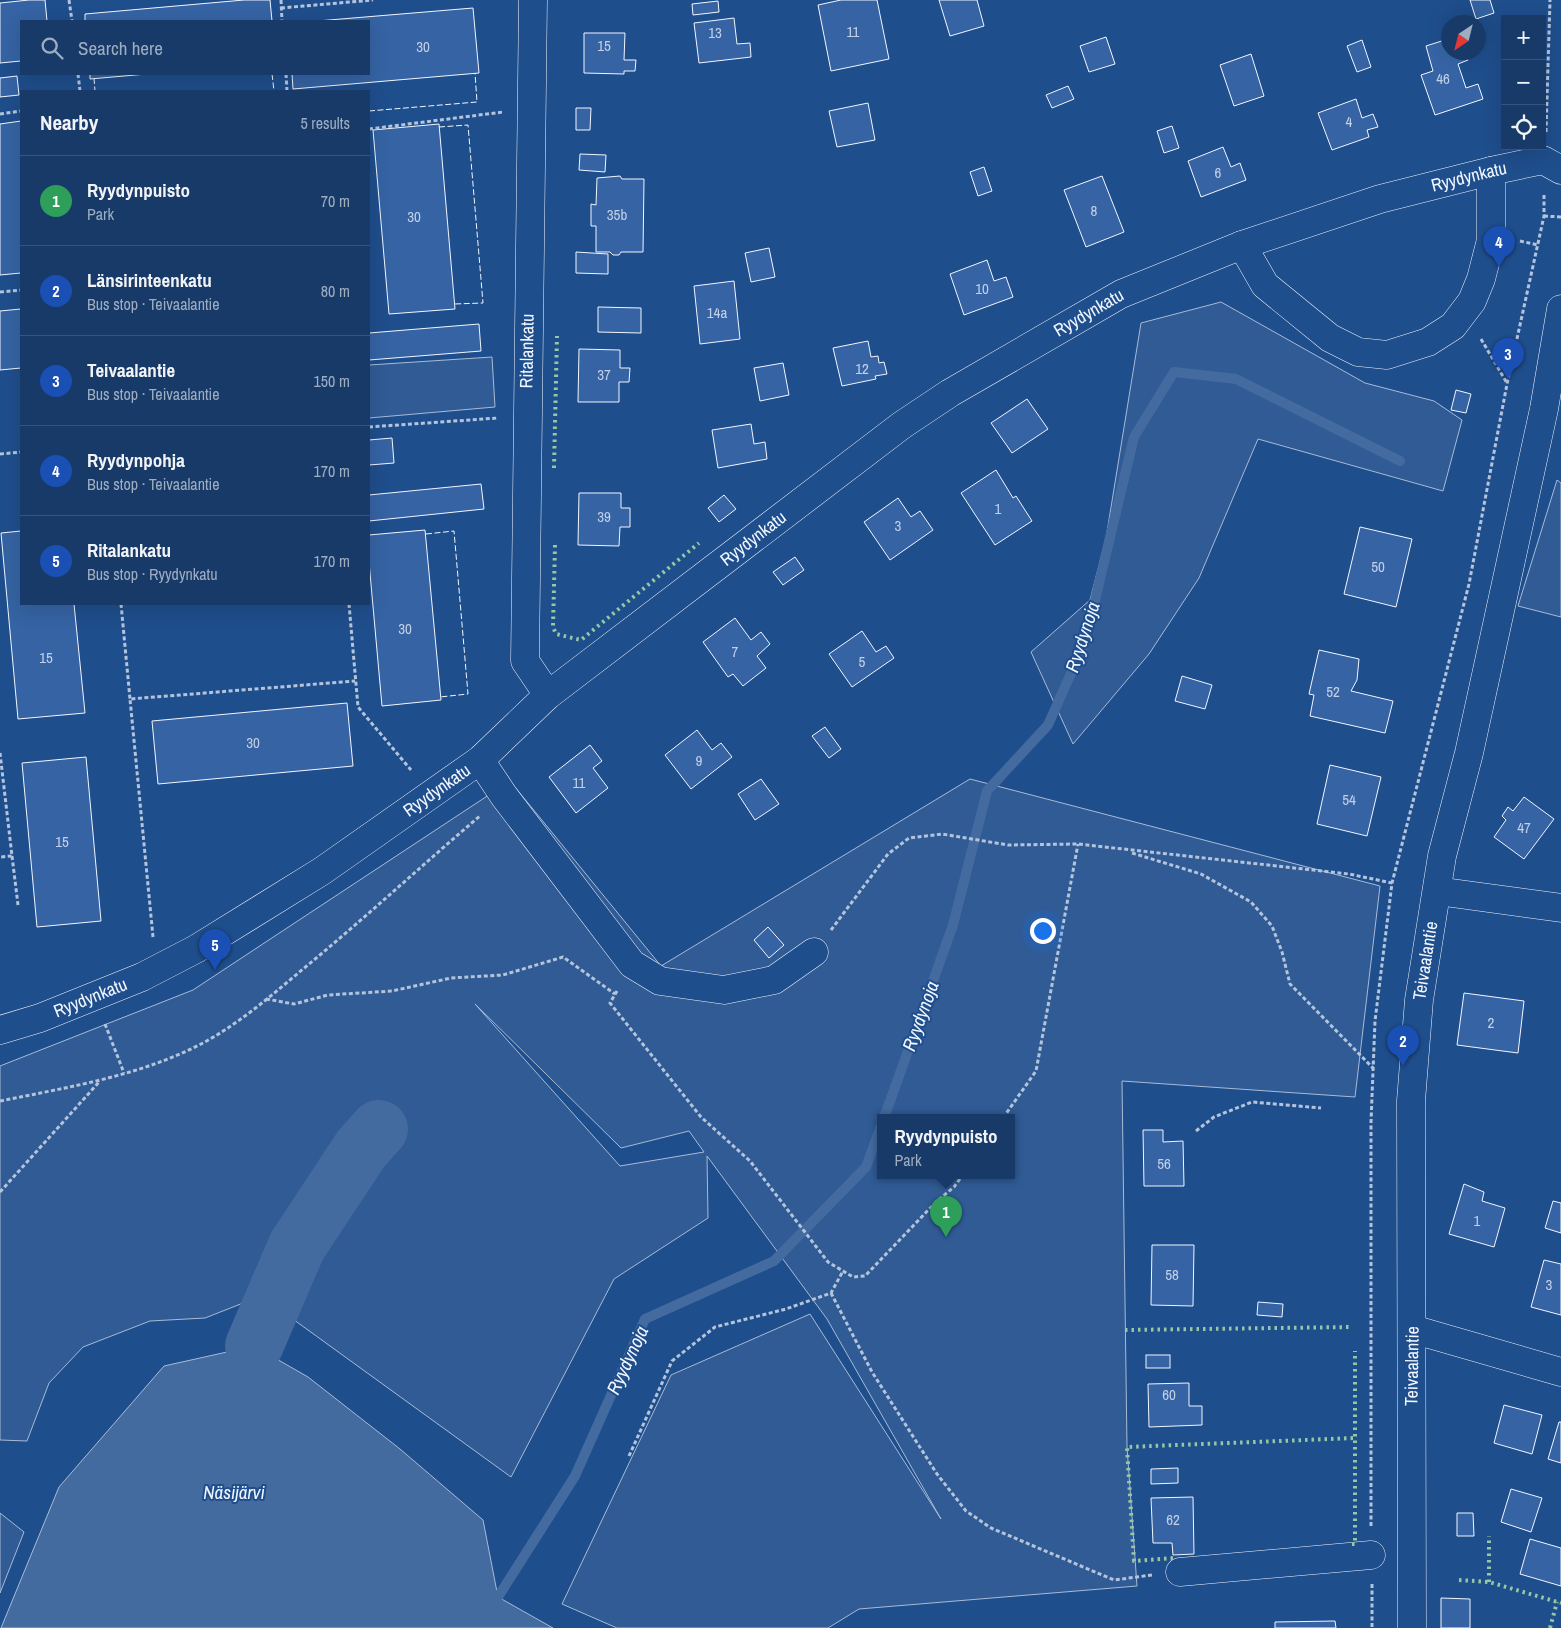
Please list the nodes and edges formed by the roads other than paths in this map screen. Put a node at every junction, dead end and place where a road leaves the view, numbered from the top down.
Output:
1 (533, 0) edge
2 (1561, 170) edge
3 (1490, 171) junction
4 (1242, 245) junction
5 (1561, 309) edge
6 (548, 695) junction
7 (480, 760) junction
8 (1437, 891) junction
9 (1561, 908) edge
10 (814, 952) road end
11 (0, 1030) edge
12 (1412, 1329) junction
13 (1561, 1372) edge
14 (1371, 1555) dead end
15 (1180, 1572) road end
16 (1412, 1628) edge

1 - 6 street, Ritalankatu
2 - 3 street, Ryydynkatu
3 - 4 street, Ryydynkatu
3 - 4 street
4 - 6 street, Ryydynkatu
5 - 8 street, Teivaalantie
6 - 7 street, Ryydynkatu
7 - 10 street
7 - 11 street, Ryydynkatu
8 - 9 street
8 - 12 street, Teivaalantie
12 - 13 street
12 - 16 street, Teivaalantie
14 - 15 street

